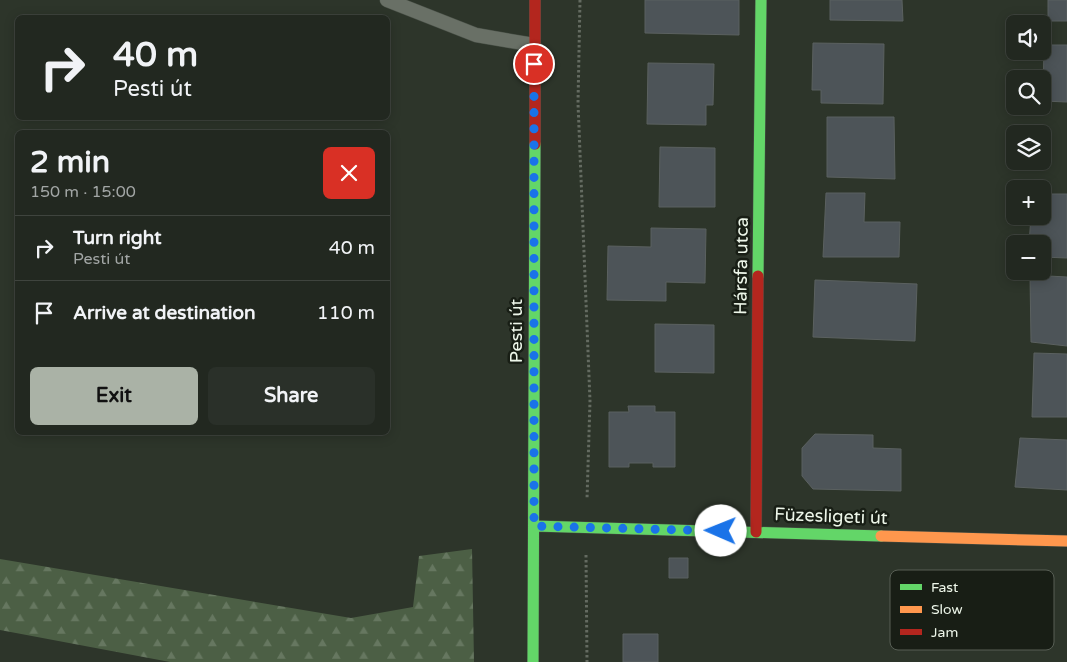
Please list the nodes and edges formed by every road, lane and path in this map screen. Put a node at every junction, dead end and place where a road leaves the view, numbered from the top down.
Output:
1 (387, 0) edge
2 (535, 0) edge
3 (580, 0) edge
4 (761, 0) edge
5 (534, 45) junction
6 (534, 526) junction
7 (586, 527) junction
8 (756, 532) junction
9 (1067, 541) edge
10 (533, 662) edge
11 (587, 662) edge

1 - 5 lane
2 - 5 street, Pesti út
3 - 7 path
4 - 8 street, Hársfa utca
5 - 6 street, Pesti út
6 - 7 street, Füzesligeti út
6 - 10 street, Pesti út
7 - 8 street, Füzesligeti út
7 - 11 path
8 - 9 street, Füzesligeti út

